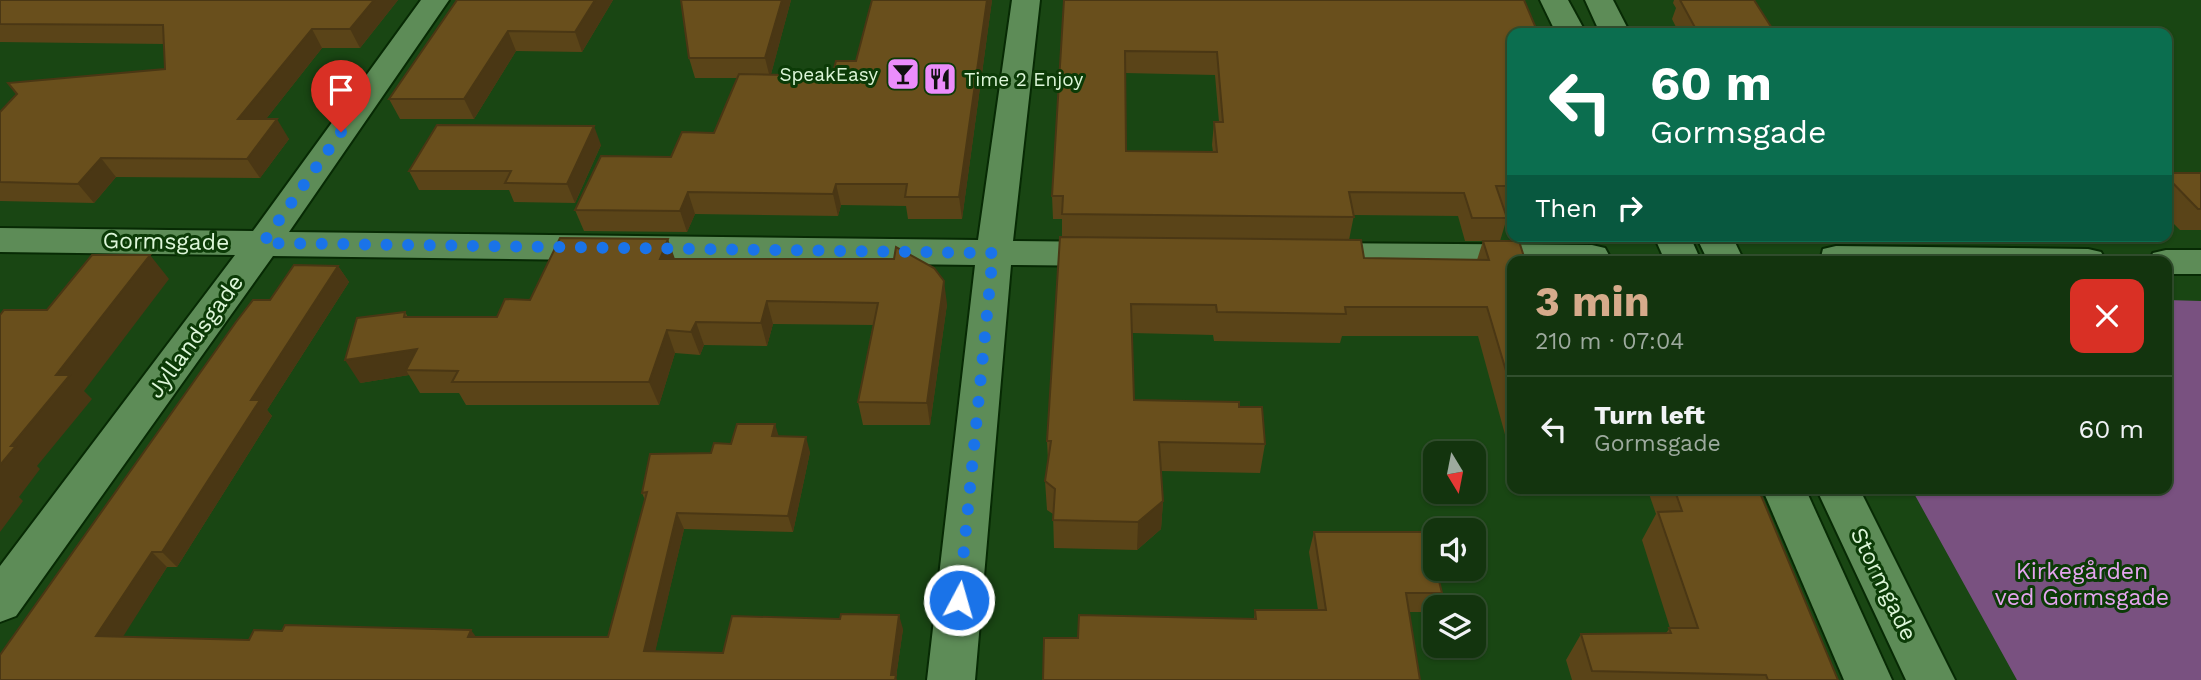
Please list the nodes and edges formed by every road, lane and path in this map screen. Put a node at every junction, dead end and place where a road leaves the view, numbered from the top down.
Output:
1 (435, 0) edge
2 (1026, 0) edge
3 (1554, 0) edge
4 (1599, 0) edge
5 (1568, 28) edge
6 (1613, 28) edge
7 (0, 240) edge
8 (263, 243) junction
9 (993, 253) junction
10 (1147, 254) edge
11 (1272, 255) edge
12 (1507, 256) edge
13 (2172, 262) edge
14 (2201, 262) edge
15 (1786, 494) edge
16 (1840, 494) edge
17 (0, 602) edge
18 (951, 680) edge
19 (1868, 680) edge
20 (1931, 680) edge

1 - 8 street, Jyllandsgade
2 - 9 street
3 - 5 street
4 - 6 street
7 - 8 street, Gormsgade
8 - 9 street, Gormsgade
8 - 17 street, Jyllandsgade
9 - 10 street, Gormsgade
9 - 18 street
11 - 12 street
13 - 14 street
15 - 19 street
16 - 20 street, Stormgade

